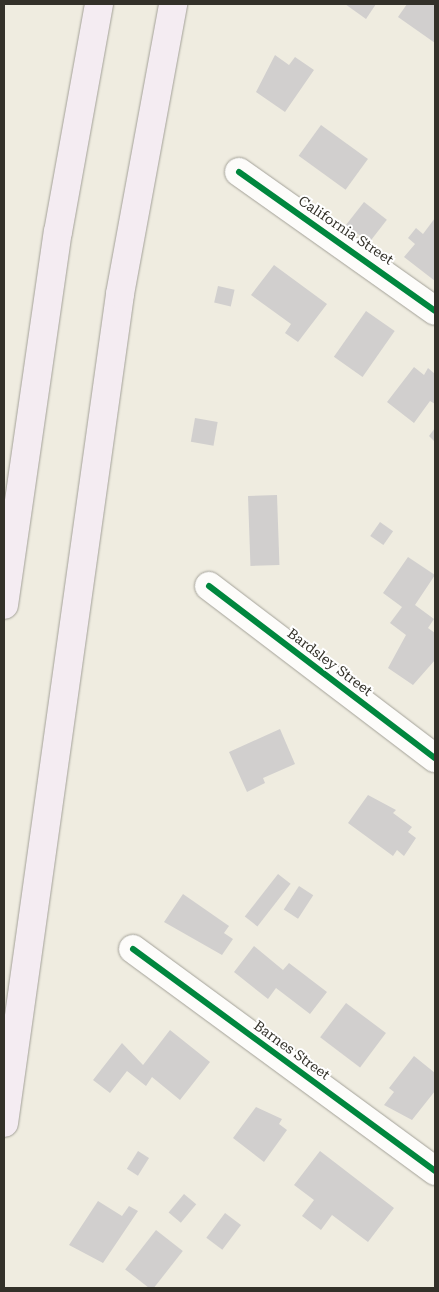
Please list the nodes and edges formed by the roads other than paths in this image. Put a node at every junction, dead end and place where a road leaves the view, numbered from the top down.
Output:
1 (99, 4) edge
2 (173, 4) edge
3 (239, 172) dead end
4 (435, 311) edge
5 (209, 586) dead end
6 (4, 606) edge
7 (435, 758) edge
8 (133, 949) dead end
9 (4, 1123) edge
10 (435, 1171) edge

1 - 6 highway
2 - 9 highway
3 - 4 street, California Street
5 - 7 street, Bardsley Street
8 - 10 street, Barnes Street

